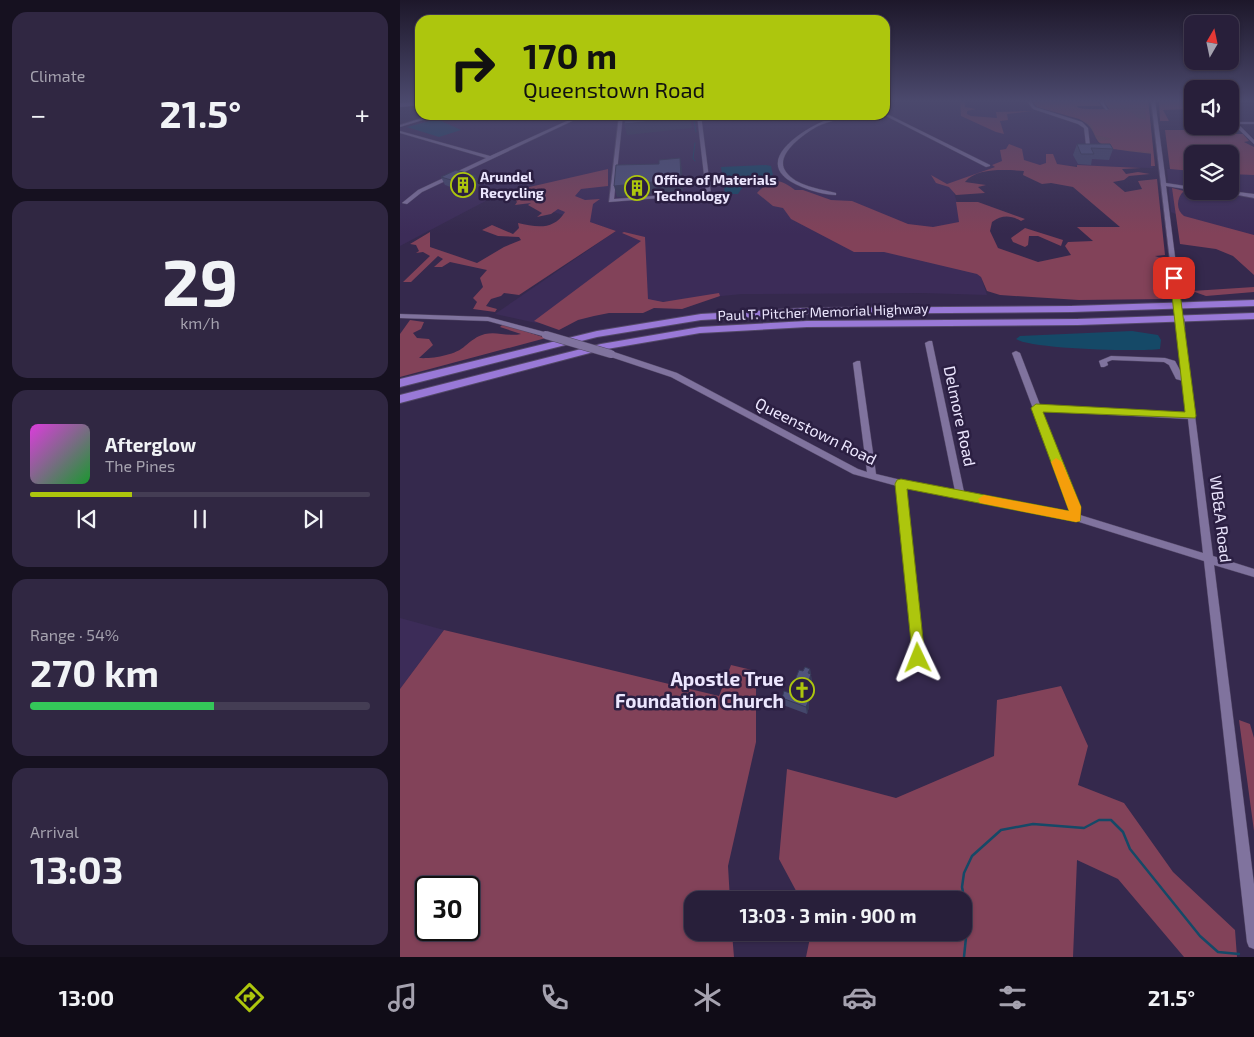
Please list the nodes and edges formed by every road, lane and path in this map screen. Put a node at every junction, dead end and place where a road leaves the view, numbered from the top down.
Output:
1 (444, 145) edge
2 (520, 145) edge
3 (618, 145) edge
4 (703, 145) edge
5 (790, 145) edge
6 (946, 145) edge
7 (1158, 145) edge
8 (491, 158) junction
9 (988, 166) dead end
10 (1163, 184) junction
11 (1184, 187) edge
12 (834, 194) dead end
13 (1239, 194) edge
14 (1254, 196) edge
15 (405, 204) dead end
16 (1254, 303) edge
17 (400, 316) edge
18 (1254, 316) edge
19 (929, 343) dead end
20 (1016, 353) dead end
21 (857, 364) dead end
22 (1104, 365) dead end
23 (1186, 379) junction
24 (400, 383) edge
25 (400, 399) edge
26 (1036, 408) junction
27 (1191, 416) junction
28 (872, 477) junction
29 (901, 484) junction
30 (960, 495) junction
31 (1076, 517) junction
32 (1210, 559) junction
33 (1254, 572) edge
34 (918, 658) dead end
35 (1254, 942) edge

1 - 8 street
2 - 8 street
3 - 4 street
5 - 12 street
6 - 9 street
7 - 10 street, WB&A Road
8 - 15 street
10 - 11 street
10 - 23 street, WB&A Road, bridge
13 - 14 street
16 - 24 highway, Paul T. Pitcher Memorial Highway
17 - 28 street, Queenstown Road, bridge
18 - 25 highway, Paul T. Pitcher Memorial Highway
19 - 30 street, Delmore Road
20 - 26 street
21 - 28 street
22 - 23 street
23 - 27 street, WB&A Road
26 - 27 street
26 - 31 street
27 - 32 street, WB&A Road
28 - 29 street, Queenstown Road
29 - 30 street, Queenstown Road
29 - 34 street
30 - 31 street, Queenstown Road
31 - 32 street, Queenstown Road
32 - 33 street, Queenstown Road
32 - 35 street, WB&A Road

